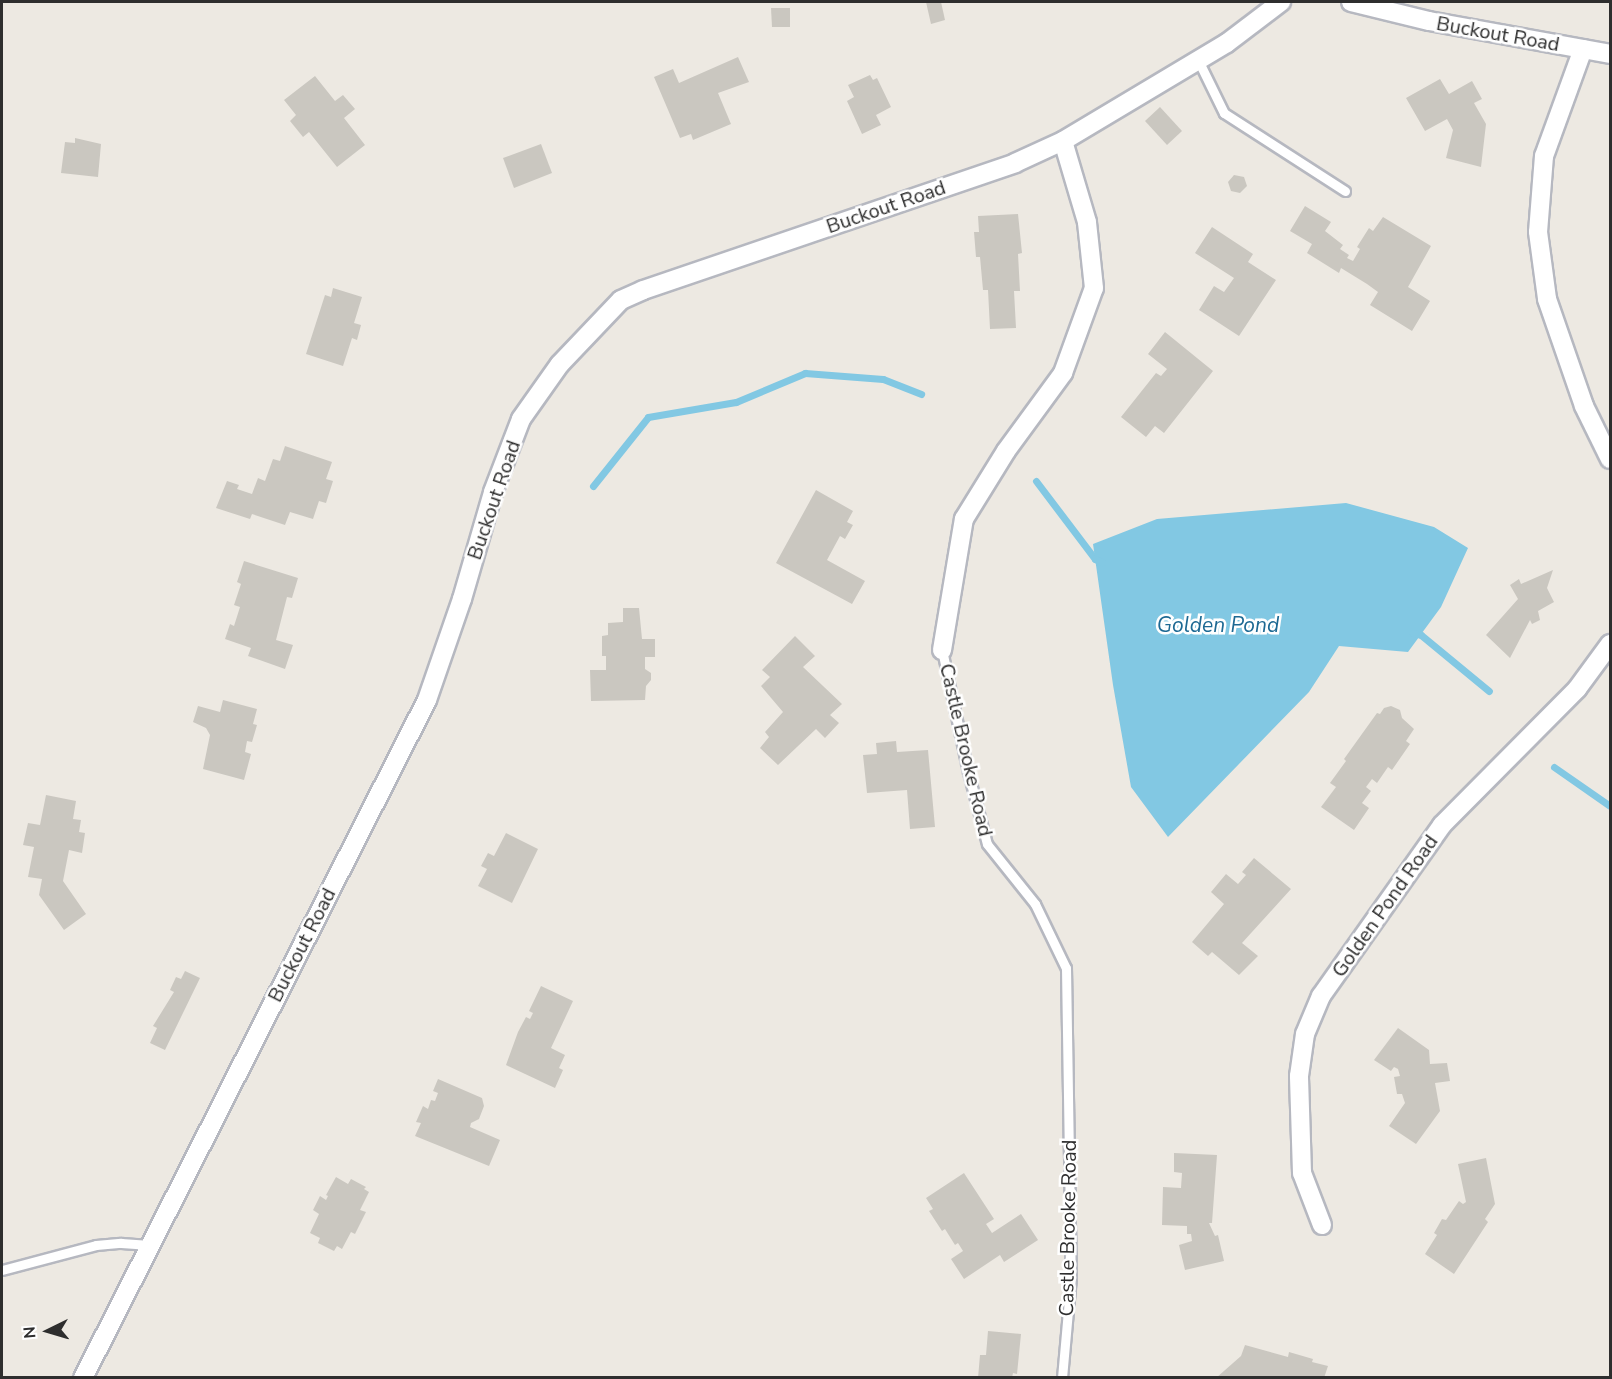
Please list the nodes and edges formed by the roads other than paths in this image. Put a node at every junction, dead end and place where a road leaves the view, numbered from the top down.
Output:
1 (1281, 2) edge
2 (1351, 2) edge
3 (1582, 49) junction
4 (1611, 54) edge
5 (1198, 60) junction
6 (1063, 141) junction
7 (1345, 191) dead end
8 (1610, 457) edge
9 (1611, 644) edge
10 (942, 650) joint
11 (1322, 1225) dead end
12 (150, 1245) junction
13 (2, 1270) edge
14 (83, 1377) edge
15 (1062, 1377) edge

1 - 5 street, Buckout Road
2 - 3 street, Buckout Road
3 - 4 street, Buckout Road
3 - 8 street
5 - 6 street, Buckout Road
5 - 7 lane
6 - 10 street, Castle Brooke Road
6 - 12 street, Buckout Road
9 - 11 street, Golden Pond Road
10 - 15 lane, Castle Brooke Road
12 - 13 lane
12 - 14 street, Buckout Road

